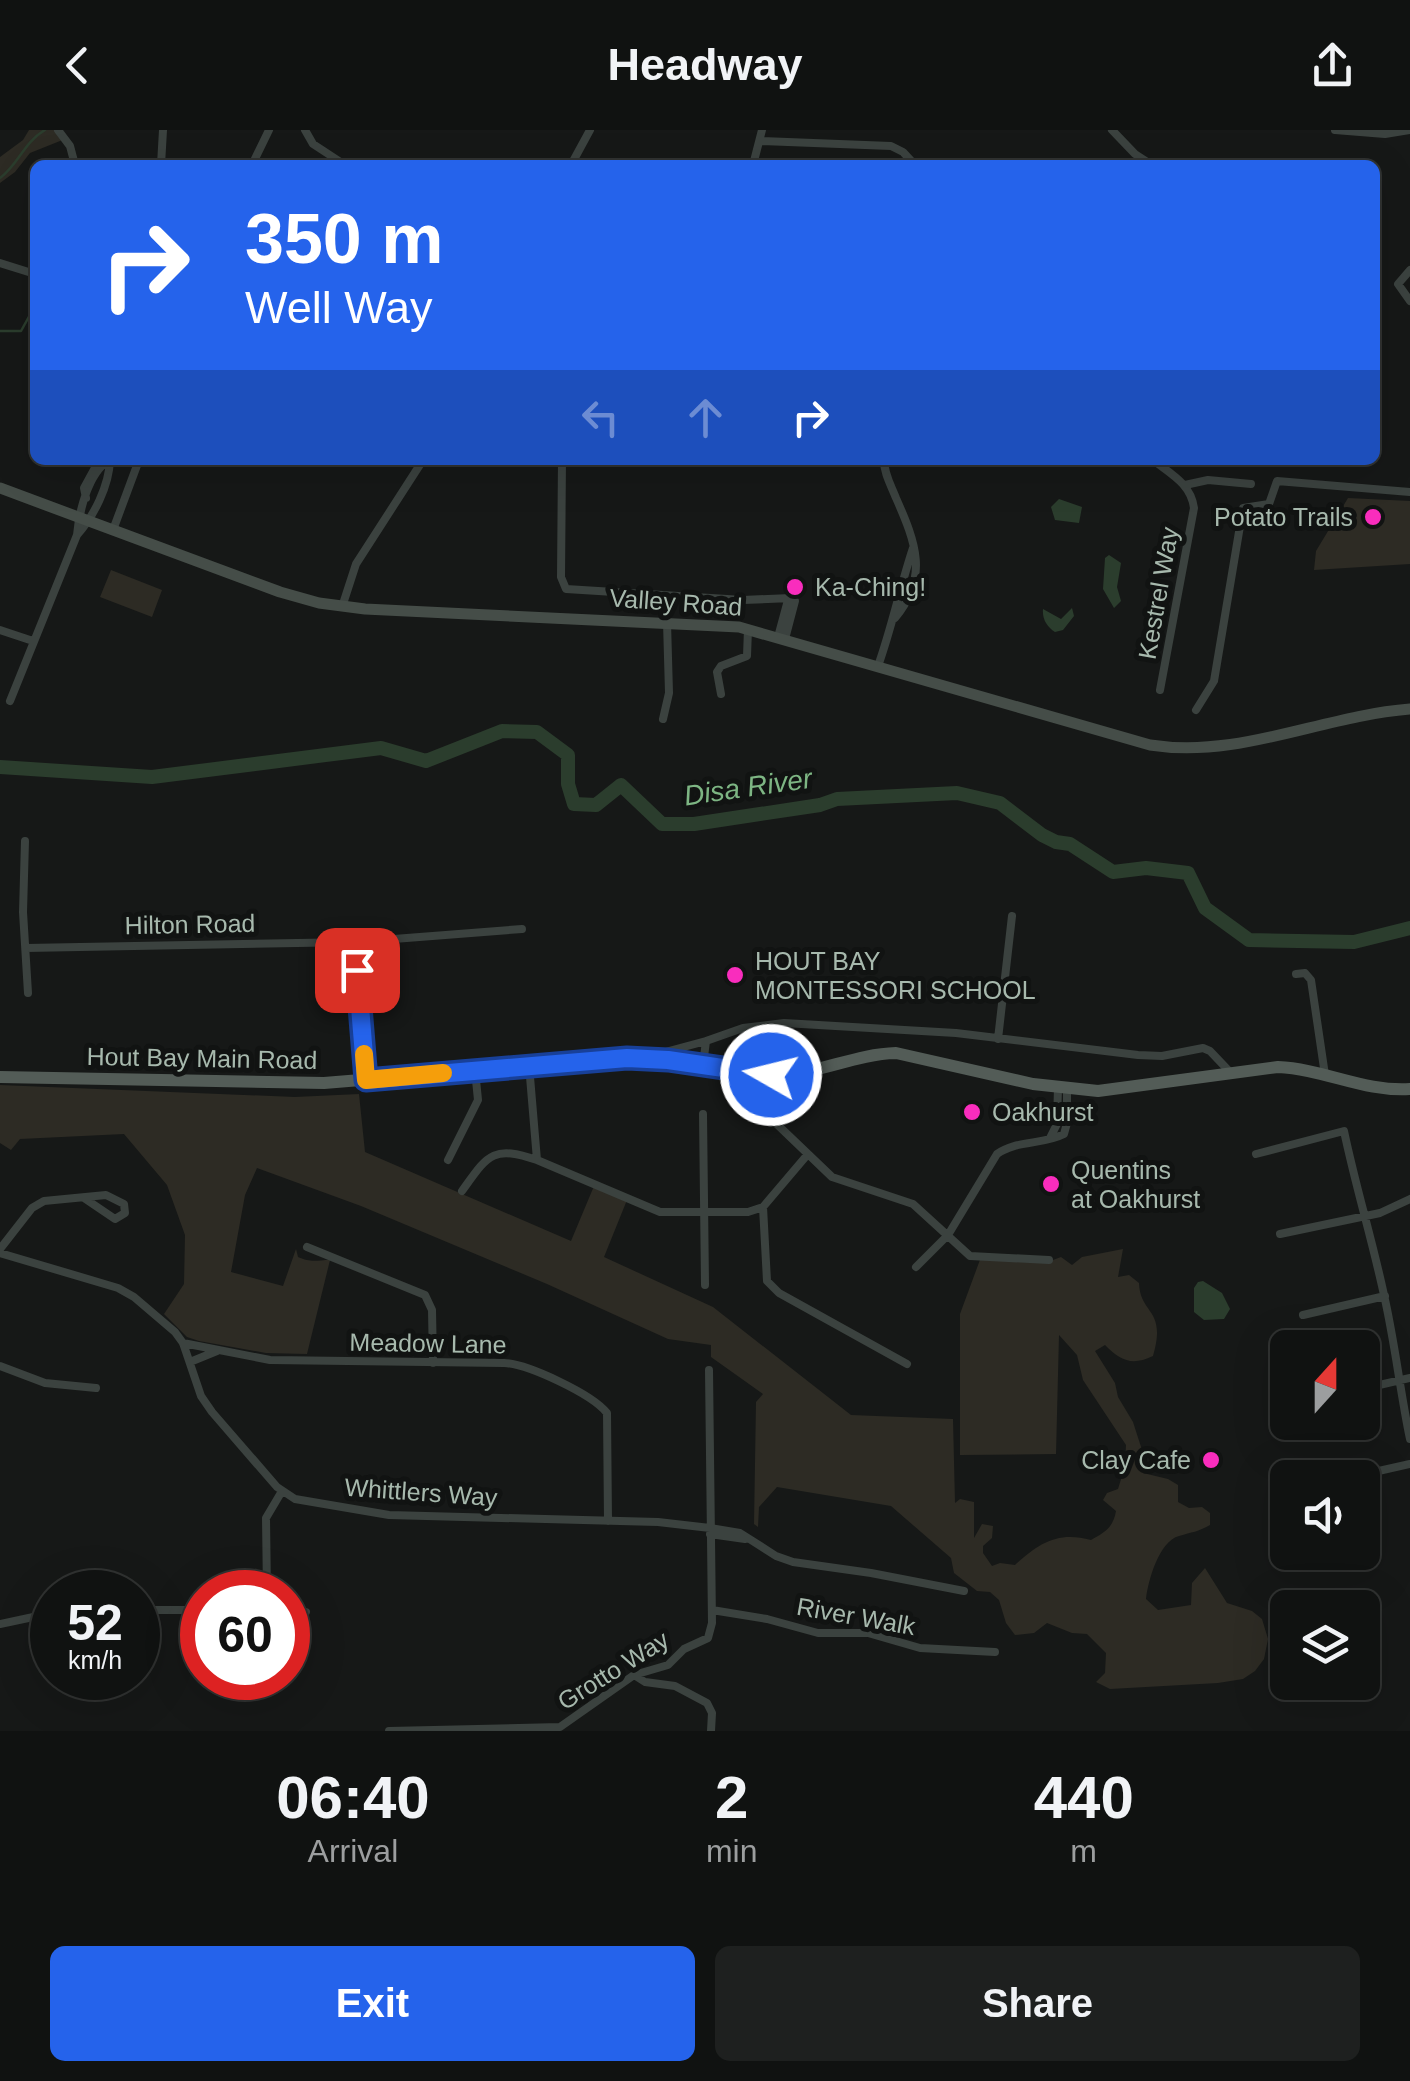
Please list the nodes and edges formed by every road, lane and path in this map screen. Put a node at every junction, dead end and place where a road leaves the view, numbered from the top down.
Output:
1 (58, 130) edge
2 (163, 130) edge
3 (269, 130) edge
4 (306, 130) edge
5 (590, 130) edge
6 (762, 130) edge
7 (1112, 130) edge
8 (1336, 130) edge
9 (1410, 130) edge
10 (760, 141) junction
11 (74, 160) edge
12 (162, 160) edge
13 (254, 160) edge
14 (337, 160) edge
15 (574, 160) edge
16 (754, 160) edge
17 (910, 160) edge
18 (1144, 160) edge
19 (0, 263) edge
20 (1410, 270) edge
21 (30, 272) edge
22 (1410, 301) edge
23 (100, 465) edge
24 (108, 465) edge
25 (137, 465) edge
26 (419, 465) edge
27 (562, 465) edge
28 (885, 465) edge
29 (1159, 465) edge
30 (1251, 484) dead end
31 (1185, 485) junction
32 (0, 488) edge
33 (1410, 492) edge
34 (88, 494) junction
35 (101, 495) junction
36 (84, 519) junction
37 (113, 530) junction
38 (342, 606) junction
39 (667, 622) junction
40 (748, 629) junction
41 (0, 630) edge
42 (782, 638) junction
43 (33, 641) junction
44 (878, 666) junction
45 (1160, 690) dead end
46 (721, 694) dead end
47 (10, 700) dead end
48 (1410, 709) edge
49 (1196, 710) dead end
50 (662, 720) dead end
51 (25, 841) dead end
52 (1012, 916) dead end
53 (522, 929) dead end
54 (355, 942) junction
55 (26, 948) junction
56 (1296, 974) dead end
57 (28, 993) dead end
58 (998, 1039) junction
59 (706, 1041) junction
60 (641, 1058) junction
61 (529, 1065) junction
62 (703, 1065) junction
63 (475, 1070) junction
64 (1229, 1071) junction
65 (1325, 1075) junction
66 (0, 1077) edge
67 (366, 1080) junction
68 (1062, 1088) junction
69 (1410, 1089) edge
70 (758, 1090) dead end
71 (702, 1114) dead end
72 (808, 1154) junction
73 (1256, 1154) dead end
74 (448, 1160) dead end
75 (537, 1160) junction
76 (462, 1190) dead end
77 (84, 1198) junction
78 (1410, 1199) edge
79 (763, 1207) junction
80 (704, 1213) junction
81 (1366, 1215) junction
82 (1280, 1234) dead end
83 (948, 1235) junction
84 (307, 1247) dead end
85 (0, 1250) edge
86 (1049, 1260) dead end
87 (916, 1267) dead end
88 (704, 1286) dead end
89 (1384, 1296) junction
90 (1303, 1315) dead end
91 (183, 1343) junction
92 (217, 1351) junction
93 (190, 1362) junction
94 (433, 1363) junction
95 (906, 1364) dead end
96 (0, 1366) edge
97 (710, 1370) dead end
98 (1410, 1378) edge
99 (1397, 1381) junction
100 (1380, 1384) edge
101 (96, 1388) dead end
102 (1410, 1439) edge
103 (1410, 1464) edge
104 (1380, 1471) edge
105 (282, 1492) junction
106 (608, 1521) junction
107 (710, 1531) junction
108 (267, 1570) edge
109 (964, 1591) dead end
110 (712, 1610) junction
111 (30, 1617) edge
112 (0, 1624) edge
113 (996, 1652) dead end
114 (634, 1675) junction
115 (389, 1731) edge
116 (711, 1731) edge

1 - 11 street
2 - 12 street
3 - 13 street
4 - 14 street
5 - 15 street
6 - 10 street
7 - 18 street
8 - 9 street
10 - 16 street
10 - 17 street
19 - 21 street
20 - 22 street
23 - 34 street
24 - 35 street
25 - 37 street
26 - 38 street
27 - 42 street
28 - 44 street
29 - 31 street
30 - 31 street
31 - 45 street, Kestrel Way
32 - 36 street, Valley Road
33 - 49 street
34 - 35 street
34 - 36 street
35 - 36 street
36 - 37 street, Valley Road
36 - 43 street
37 - 38 street, Valley Road
38 - 39 street, Valley Road
39 - 40 street, Valley Road
39 - 50 street
40 - 42 street, Valley Road
40 - 46 street
41 - 43 street
42 - 44 street, Valley Road
43 - 47 street
44 - 48 street, Valley Road
51 - 55 street
52 - 58 street
53 - 54 street, Hilton Road
54 - 55 street, Hilton Road
54 - 67 street
55 - 57 street
56 - 65 street
58 - 59 street
58 - 64 street
59 - 60 street
59 - 62 street
60 - 61 main road, Hout Bay Main Road
60 - 62 main road, Hout Bay Main Road
61 - 63 main road, Hout Bay Main Road
61 - 75 street
62 - 68 main road, Hout Bay Main Road
63 - 67 main road, Hout Bay Main Road
63 - 74 street
64 - 65 main road, Hout Bay Main Road
64 - 68 main road, Hout Bay Main Road
65 - 69 main road, Hout Bay Main Road
66 - 67 main road, Hout Bay Main Road
68 - 83 street
70 - 72 street
71 - 80 street
72 - 79 street
72 - 83 street
73 - 81 street
75 - 76 street
75 - 80 street
77 - 77 street
77 - 85 street
78 - 81 street
79 - 80 street
79 - 95 street
80 - 88 street
81 - 82 street
81 - 89 street
83 - 86 street
83 - 87 street
84 - 94 street
85 - 91 street
89 - 90 street
89 - 99 street
91 - 92 street, Meadow Lane
91 - 93 street
92 - 93 street
92 - 94 street, Meadow Lane
93 - 105 street
94 - 106 street, Meadow Lane
96 - 101 street
97 - 107 street
98 - 99 street
99 - 100 street
99 - 102 street
103 - 104 street
105 - 106 street, Whittlers Way
105 - 108 street
106 - 107 street, Whittlers Way
107 - 109 street, Whittlers Way
107 - 110 street
110 - 113 street, River Walk
110 - 114 street, Grotto Way
111 - 112 street
114 - 115 street, Grotto Way
114 - 116 street

